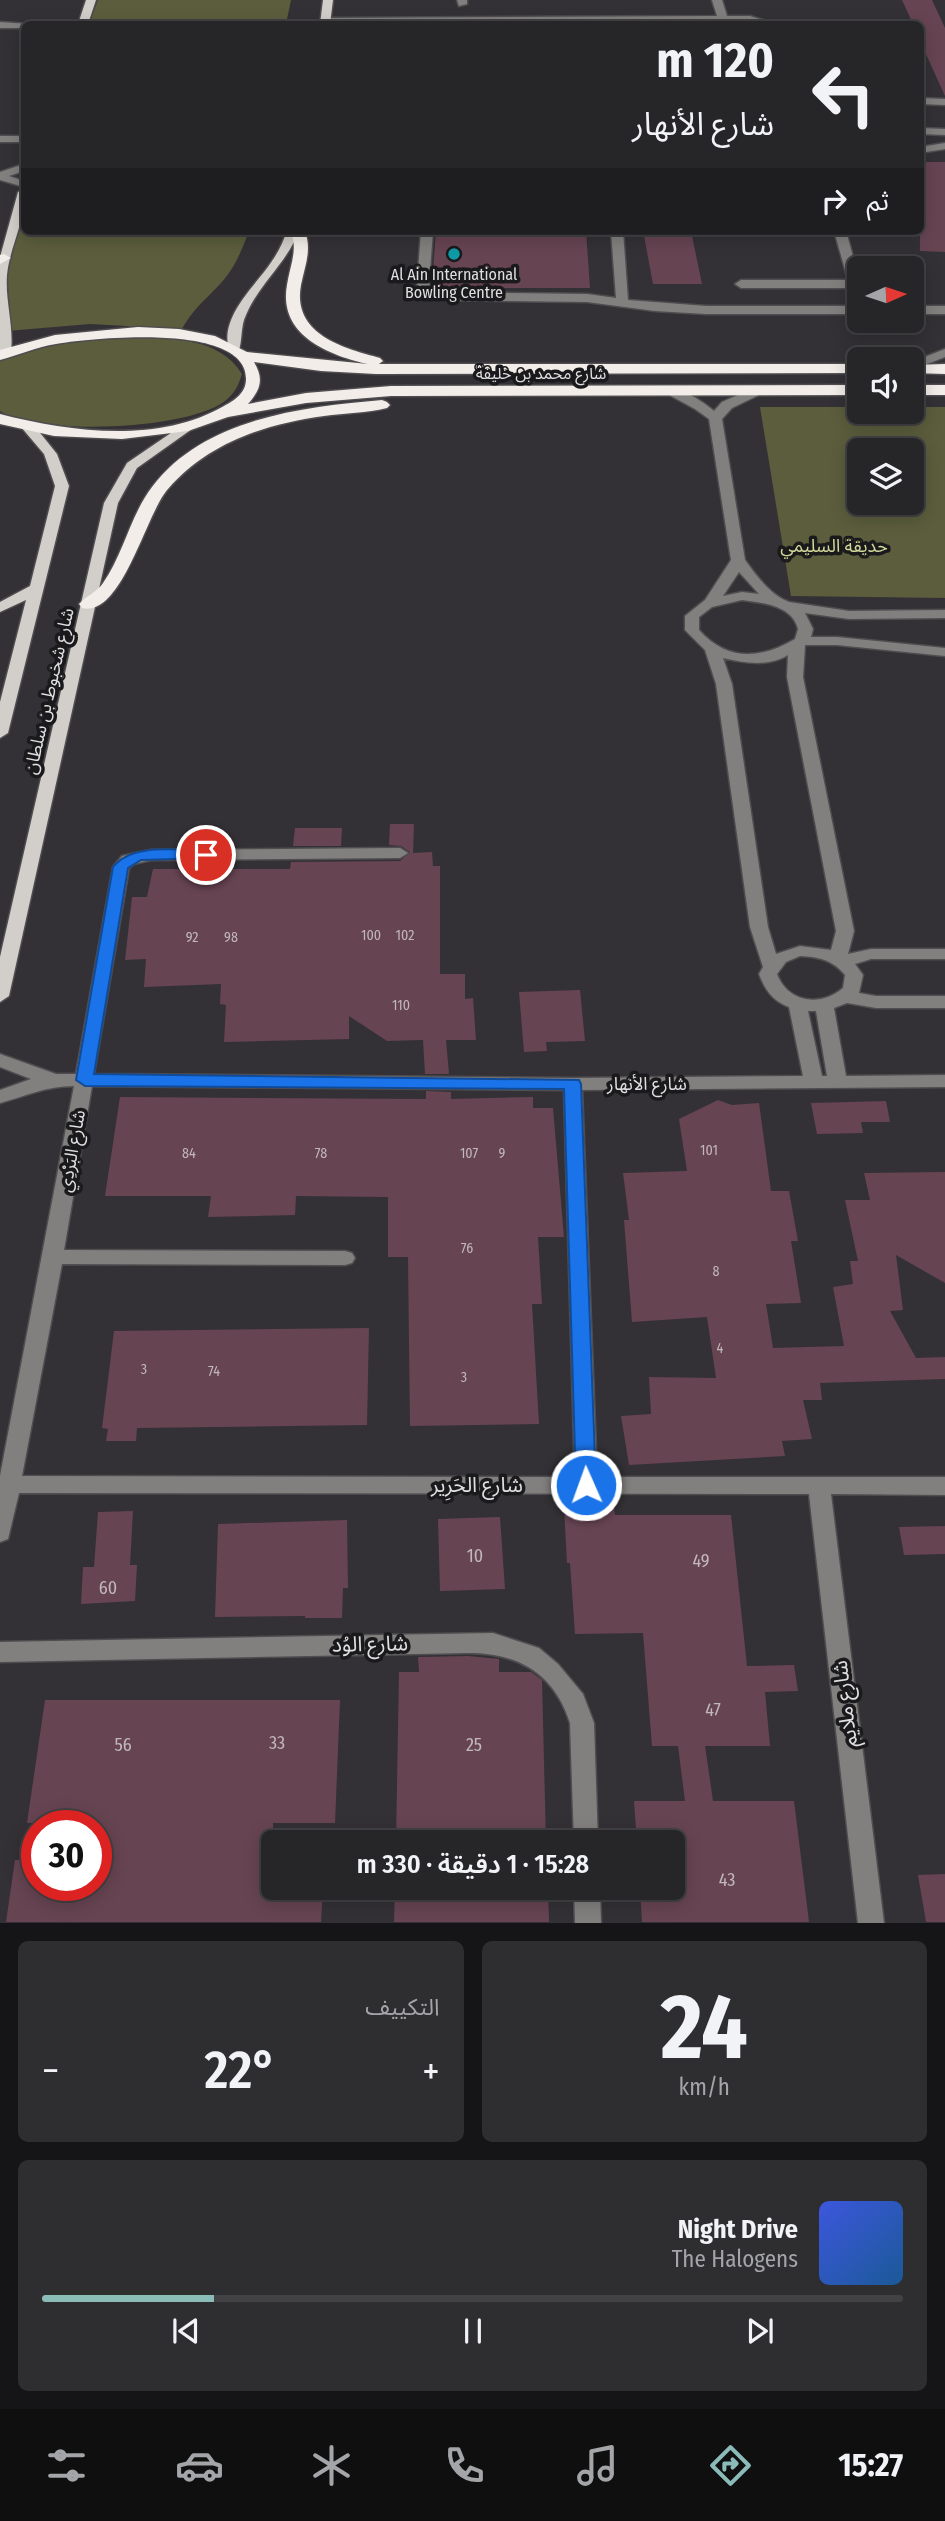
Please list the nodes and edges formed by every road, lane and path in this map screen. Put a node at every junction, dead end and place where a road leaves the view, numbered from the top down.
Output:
1 (91, 0) edge
2 (328, 0) edge
3 (717, 0) edge
4 (84, 21) edge
5 (325, 21) edge
6 (562, 21) edge
7 (637, 21) edge
8 (724, 21) edge
9 (736, 21) edge
10 (764, 21) edge
11 (0, 25) edge
12 (21, 25) edge
13 (924, 102) edge
14 (945, 102) edge
15 (924, 131) edge
16 (945, 132) edge
17 (0, 139) edge
18 (21, 139) edge
19 (945, 148) edge
20 (924, 150) edge
21 (21, 168) edge
22 (0, 177) edge
23 (21, 183) edge
24 (21, 201) edge
25 (294, 235) edge
26 (298, 235) edge
27 (427, 235) edge
28 (617, 235) edge
29 (841, 235) edge
30 (847, 256) edge
31 (2, 259) edge
32 (741, 284) dead end
33 (847, 284) edge
34 (622, 301) junction
35 (847, 310) edge
36 (924, 310) edge
37 (945, 310) edge
38 (3, 353) edge
39 (238, 353) junction
40 (945, 353) edge
41 (924, 363) edge
42 (924, 368) edge
43 (446, 369) junction
44 (847, 369) edge
45 (945, 369) edge
46 (758, 390) junction
47 (847, 390) edge
48 (924, 390) edge
49 (945, 390) edge
50 (514, 391) junction
51 (668, 391) junction
52 (225, 413) junction
53 (715, 418) junction
54 (0, 419) edge
55 (187, 426) junction
56 (28, 427) junction
57 (738, 560) junction
58 (35, 589) junction
59 (711, 602) junction
60 (780, 603) junction
61 (88, 604) junction
62 (0, 608) edge
63 (945, 614) edge
64 (799, 644) junction
65 (712, 650) junction
66 (945, 652) edge
67 (5, 697) edge
68 (0, 733) edge
69 (400, 853) dead end
70 (945, 954) edge
71 (840, 960) junction
72 (771, 966) junction
73 (0, 996) edge
74 (846, 997) junction
75 (945, 1002) edge
76 (797, 1003) junction
77 (824, 1005) junction
78 (0, 1060) edge
79 (55, 1080) junction
80 (85, 1080) junction
81 (945, 1081) edge
82 (814, 1083) junction
83 (838, 1083) junction
84 (573, 1084) junction
85 (0, 1097) edge
86 (53, 1257) junction
87 (345, 1258) dead end
88 (9, 1483) junction
89 (586, 1485) junction
90 (819, 1486) junction
91 (945, 1486) edge
92 (0, 1533) edge
93 (0, 1652) edge
94 (586, 1830) edge
95 (587, 1900) edge
96 (588, 1923) edge
97 (871, 1923) edge

1 - 4 main road
2 - 5 main road
3 - 8 street
6 - 7 street
9 - 10 street
11 - 12 street
13 - 14 street
15 - 16 street
17 - 18 street
19 - 20 street
21 - 22 street
22 - 23 street
24 - 31 main road
25 - 39 main road
26 - 43 highway
27 - 34 street
28 - 34 street
29 - 30 street
31 - 38 main road
32 - 33 street
34 - 35 street
36 - 37 street
38 - 39 highway, شارع محمد بن خليفة
39 - 43 highway, شارع محمد بن خليفة
39 - 52 highway
40 - 41 street
42 - 45 highway
43 - 44 highway, شارع محمد بن خليفة
46 - 47 highway, شارع محمد بن خليفة
46 - 51 highway, شارع محمد بن خليفة
46 - 53 street
48 - 49 highway
50 - 51 highway, شارع محمد بن خليفة
50 - 52 highway, شارع محمد بن خليفة
50 - 61 highway
51 - 53 street
52 - 55 highway, شارع محمد بن خليفة
53 - 57 street
54 - 56 highway, شارع محمد بن خليفة
55 - 56 highway, شارع محمد بن خليفة
55 - 61 main road, شارع شخبوط بن سلطان
56 - 58 main road
57 - 59 street
57 - 60 street
58 - 62 main road
58 - 67 main road
59 - 60 street
59 - 65 street
60 - 63 street
60 - 64 street
61 - 73 main road, شارع شخبوط بن سلطان
64 - 65 street
64 - 66 street
64 - 71 street
65 - 72 street
67 - 68 main road
69 - 80 street, شارع البَرْدِي
70 - 71 street
71 - 72 street
71 - 74 street
72 - 76 street
74 - 75 street
74 - 77 street
76 - 77 street
76 - 82 street
77 - 83 street
78 - 79 street, شارع الأنهار
79 - 80 street, شارع الأنهار
79 - 85 street, شارع الأنهار
80 - 84 street, شارع الأنهار
80 - 86 street, شارع البَرْدِي
81 - 83 street, شارع الأنهار
82 - 83 street, شارع الأنهار
82 - 84 street, شارع الأنهار
84 - 89 street
86 - 87 street
86 - 88 street, شارع البَرْدِي
88 - 89 street, شارع الحَرِير
88 - 92 street, شارع البَرْدِي
89 - 90 street, شارع الحَرِير
90 - 91 street, شارع الحَرِير
90 - 97 street, شارع ملايم
93 - 94 street, شارع الوُد
95 - 96 street

